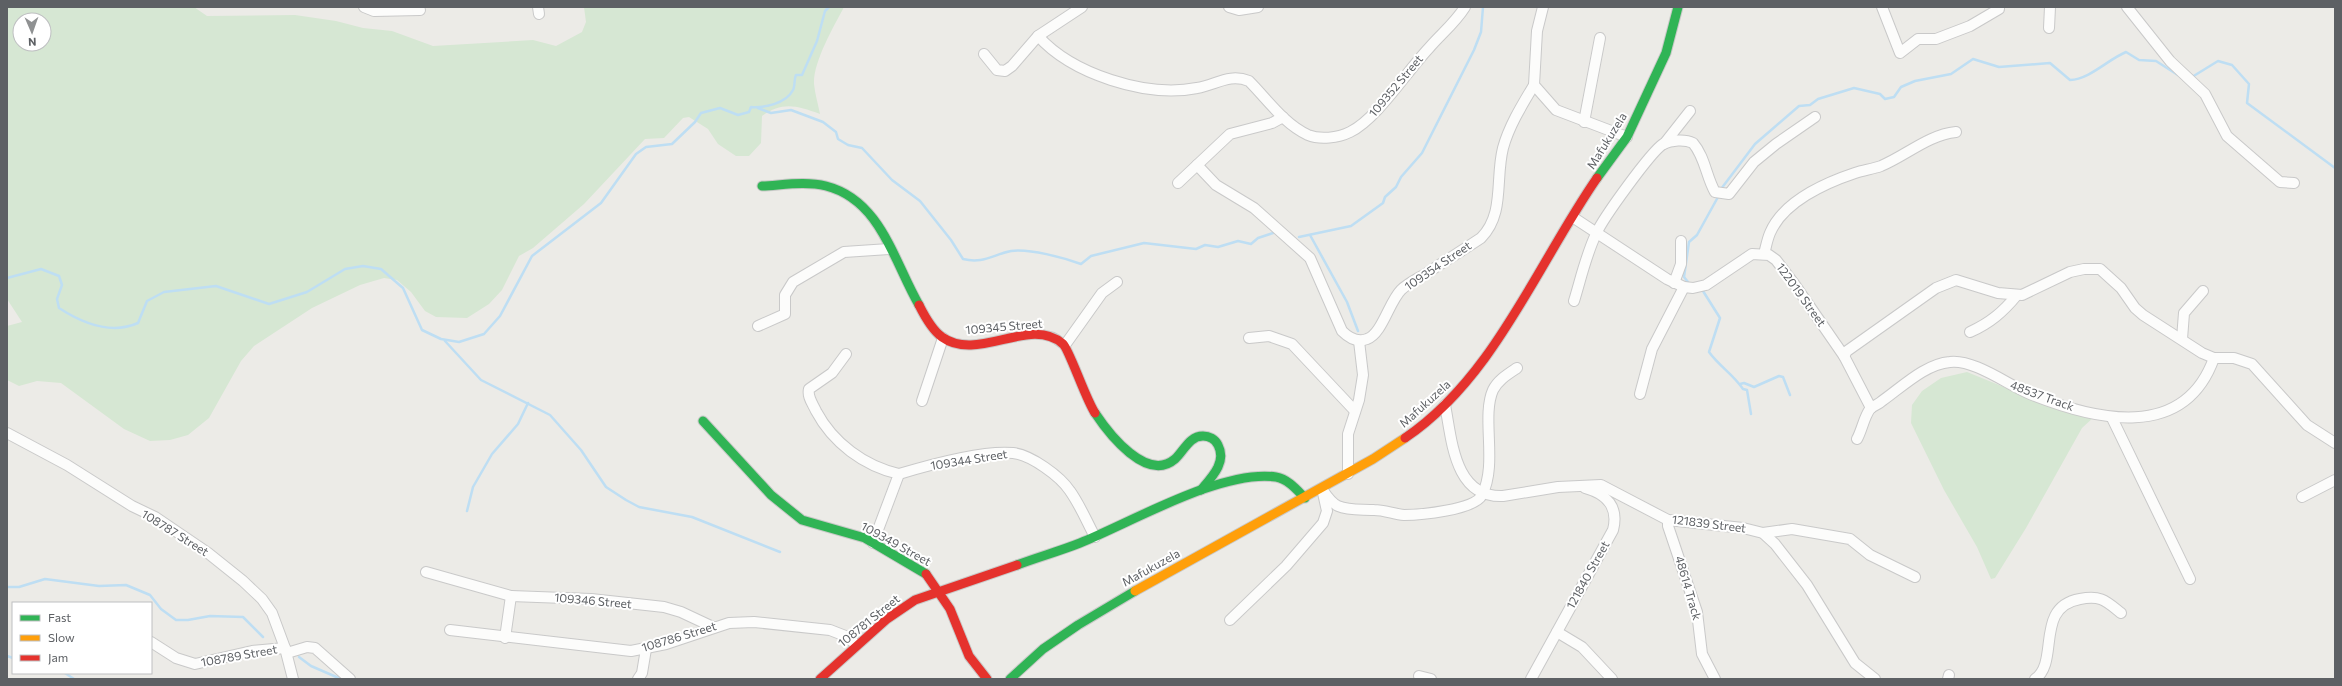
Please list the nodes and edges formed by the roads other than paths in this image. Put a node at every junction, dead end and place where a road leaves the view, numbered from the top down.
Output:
1 (364, 7) edge
2 (1082, 7) edge
3 (1229, 7) edge
4 (1258, 7) edge
5 (1465, 7) edge
6 (1543, 7) edge
7 (1678, 7) edge
8 (1882, 7) edge
9 (2000, 7) edge
10 (2050, 7) edge
11 (2127, 7) edge
12 (420, 10) dead end
13 (2049, 28) dead end
14 (1038, 36) junction
15 (1600, 38) dead end
16 (984, 54) dead end
17 (1534, 85) junction
18 (1690, 111) dead end
19 (1815, 116) dead end
20 (1283, 117) junction
21 (1584, 122) junction
22 (1956, 132) dead end
23 (1627, 137) junction
24 (1664, 144) junction
25 (1197, 165) junction
26 (1178, 183) dead end
27 (2294, 183) dead end
28 (762, 186) dead end
29 (1574, 218) junction
30 (1596, 233) junction
31 (1681, 241) dead end
32 (889, 249) junction
33 (1764, 254) junction
34 (1117, 282) dead end
35 (1674, 282) junction
36 (1684, 287) junction
37 (2203, 291) dead end
38 (2017, 295) junction
39 (1574, 301) dead end
40 (758, 326) dead end
41 (1970, 332) dead end
42 (943, 338) junction
43 (1249, 338) dead end
44 (2182, 339) junction
45 (1359, 341) junction
46 (1065, 345) junction
47 (846, 354) dead end
48 (1844, 356) junction
49 (2214, 358) junction
50 (1517, 368) dead end
51 (1640, 394) dead end
52 (922, 401) dead end
53 (1445, 405) junction
54 (1871, 408) junction
55 (1355, 411) junction
56 (2112, 418) junction
57 (703, 422) dead end
58 (7, 433) edge
59 (1856, 439) dead end
60 (2335, 443) edge
61 (899, 474) junction
62 (1348, 474) junction
63 (2335, 480) edge
64 (1578, 486) junction
65 (1322, 489) junction
66 (1201, 490) junction
67 (1482, 493) junction
68 (2302, 496) dead end
69 (1305, 498) junction
70 (1668, 520) junction
71 (1763, 533) junction
72 (1095, 537) junction
73 (873, 543) junction
74 (426, 572) dead end
75 (1916, 578) dead end
76 (2190, 579) dead end
77 (939, 592) junction
78 (511, 596) junction
79 (2121, 613) dead end
80 (1230, 620) dead end
81 (713, 627) junction
82 (450, 630) dead end
83 (1557, 632) junction
84 (504, 638) junction
85 (152, 643) edge
86 (856, 645) junction
87 (646, 649) junction
88 (286, 651) junction
89 (1419, 676) dead end
90 (293, 679) edge
91 (350, 679) edge
92 (638, 679) edge
93 (820, 679) edge
94 (987, 679) edge
95 (1010, 679) edge
96 (1431, 679) edge
97 (1531, 679) edge
98 (1612, 679) edge
99 (1715, 679) edge
100 (1875, 679) edge
101 (2035, 679) edge

1 - 12 street
2 - 14 street
3 - 4 street
5 - 20 street, 109352 Street
6 - 17 street
7 - 23 street, Mafukuzela
8 - 9 street
10 - 13 street
11 - 27 street
14 - 16 street
14 - 20 street, 109352 Street
15 - 21 street
17 - 21 street
17 - 45 street, 109354 Street
18 - 24 street
19 - 24 street
20 - 25 street
21 - 23 street
22 - 33 street
23 - 29 street, Mafukuzela
24 - 30 street
25 - 26 street
25 - 45 street
28 - 32 street
29 - 30 street
29 - 53 street, Mafukuzela
30 - 35 street
30 - 39 street
31 - 35 street
32 - 40 street
32 - 42 street
33 - 36 street, 122019 Street
33 - 48 street, 122019 Street
34 - 46 street
35 - 36 street
36 - 51 street
37 - 44 street
38 - 41 street
38 - 44 street
38 - 48 street
42 - 46 street, 109345 Street
42 - 52 street
43 - 55 street
44 - 49 street
45 - 55 street
46 - 66 street
47 - 61 street
48 - 54 street, 122019 Street
49 - 56 street, 48537 Track
49 - 60 street
50 - 67 street
53 - 62 street, Mafukuzela
53 - 67 street
54 - 56 street, 48537 Track
54 - 59 street, 48537 Track
55 - 62 street
56 - 76 street
57 - 73 street, 109349 Street
58 - 88 street, 108787 Street
61 - 72 street, 109344 Street
61 - 73 street
62 - 65 street, Mafukuzela
63 - 68 street
64 - 67 street, 121839 Street
64 - 70 street, 121839 Street
64 - 83 street, 121840 Street
65 - 67 street
65 - 69 street, Mafukuzela
65 - 80 street
66 - 69 street
66 - 72 street
69 - 95 street, Mafukuzela
70 - 71 street, 121839 Street
70 - 99 street, 48614 Track
71 - 75 street
71 - 100 street, 121839 Street
72 - 77 street
73 - 77 street, 109349 Street
74 - 78 street, 109346 Street
77 - 86 street, 108781 Street
77 - 94 street, 109349 Street
78 - 81 street, 109346 Street
78 - 84 street
79 - 101 street
81 - 86 street, 108786 Street
81 - 87 street, 108786 Street
82 - 84 street, 108786 Street
83 - 97 street, 121840 Street
83 - 98 street
84 - 87 street, 108786 Street
85 - 88 street, 108789 Street
86 - 93 street, 108781 Street
87 - 92 street
88 - 90 street, 108787 Street
88 - 91 street, 108789 Street
89 - 96 street

